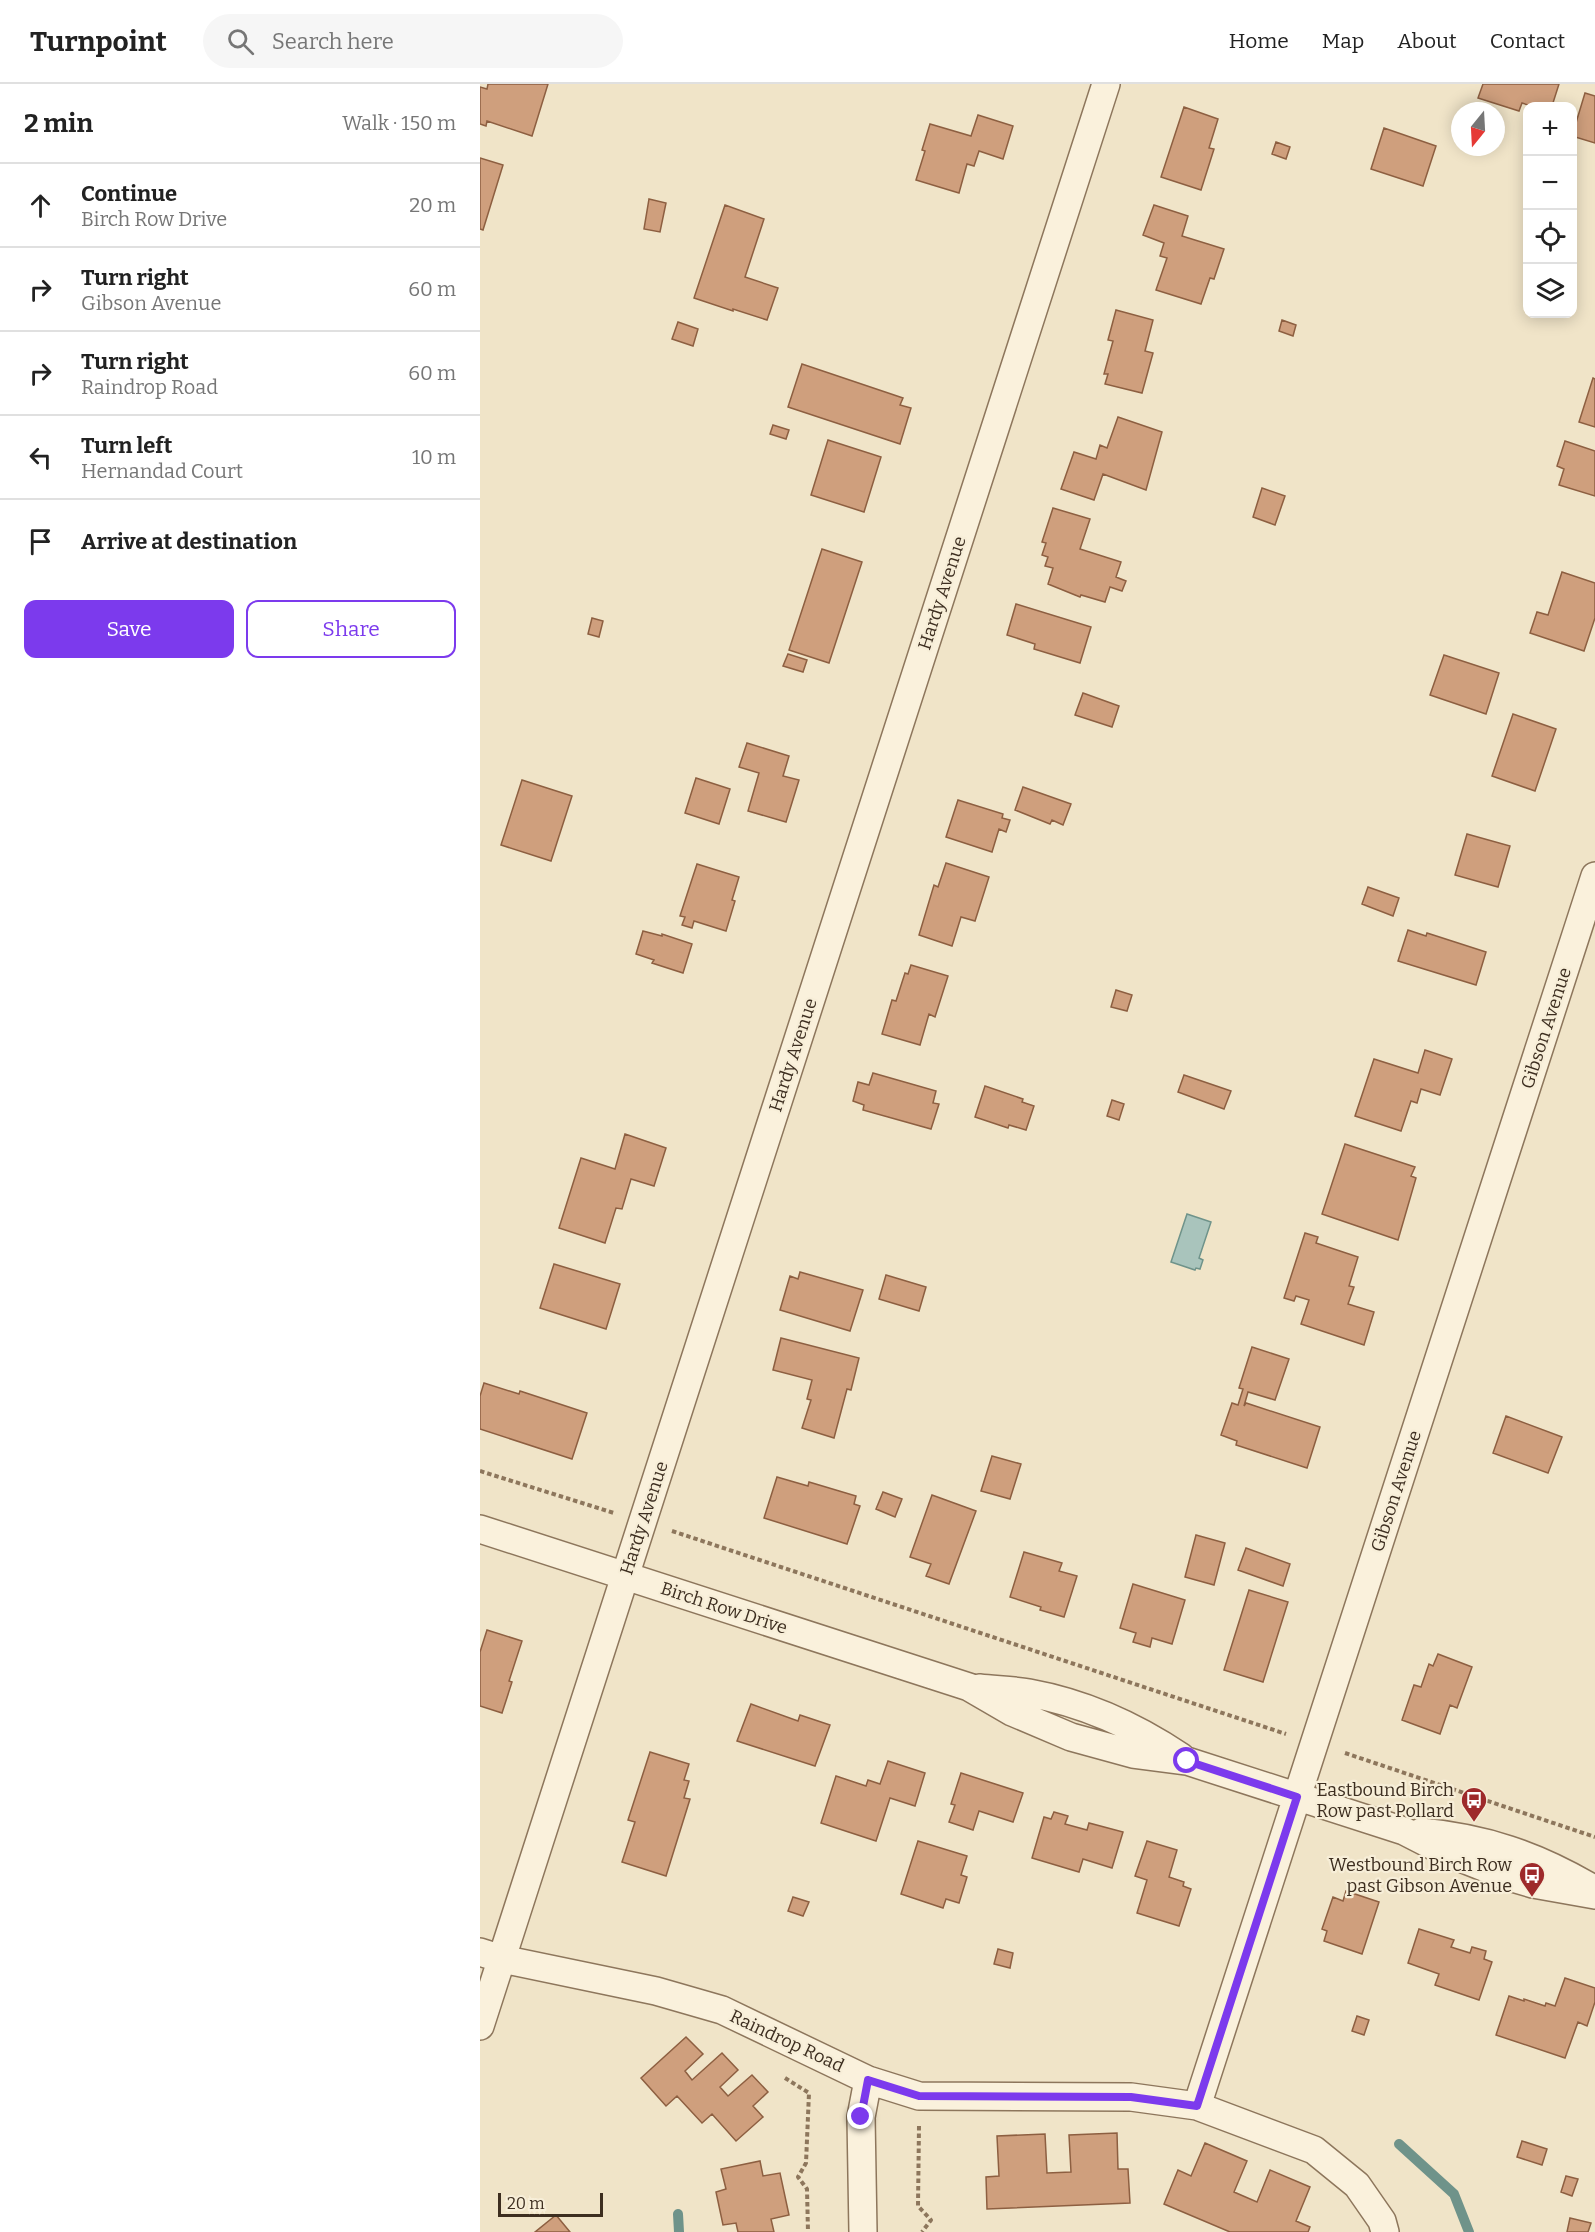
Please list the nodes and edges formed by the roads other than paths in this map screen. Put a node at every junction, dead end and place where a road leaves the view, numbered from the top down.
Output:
1 (1106, 84) edge
2 (1595, 876) edge
3 (480, 1529) edge
4 (625, 1576) junction
5 (1297, 1797) junction
6 (1404, 1831) junction
7 (1595, 1890) edge
8 (1595, 1895) edge
9 (491, 1956) edge
10 (480, 2026) edge
11 (868, 2080) junction
12 (1197, 2106) junction
13 (863, 2232) edge
14 (1385, 2232) edge

1 - 4 street, Hardy Avenue
2 - 5 street, Gibson Avenue
3 - 4 street, Birch Row Drive
4 - 5 street, Birch Row Drive
4 - 9 street, Hardy Avenue
5 - 6 street, Birch Row Drive
5 - 12 street, Gibson Avenue
6 - 7 street, Birch Row Drive
6 - 8 street, Birch Row Drive
9 - 10 street, Hardy Avenue
9 - 11 street, Raindrop Road
11 - 12 street, Raindrop Road
11 - 13 street
12 - 14 street, Raindrop Road

